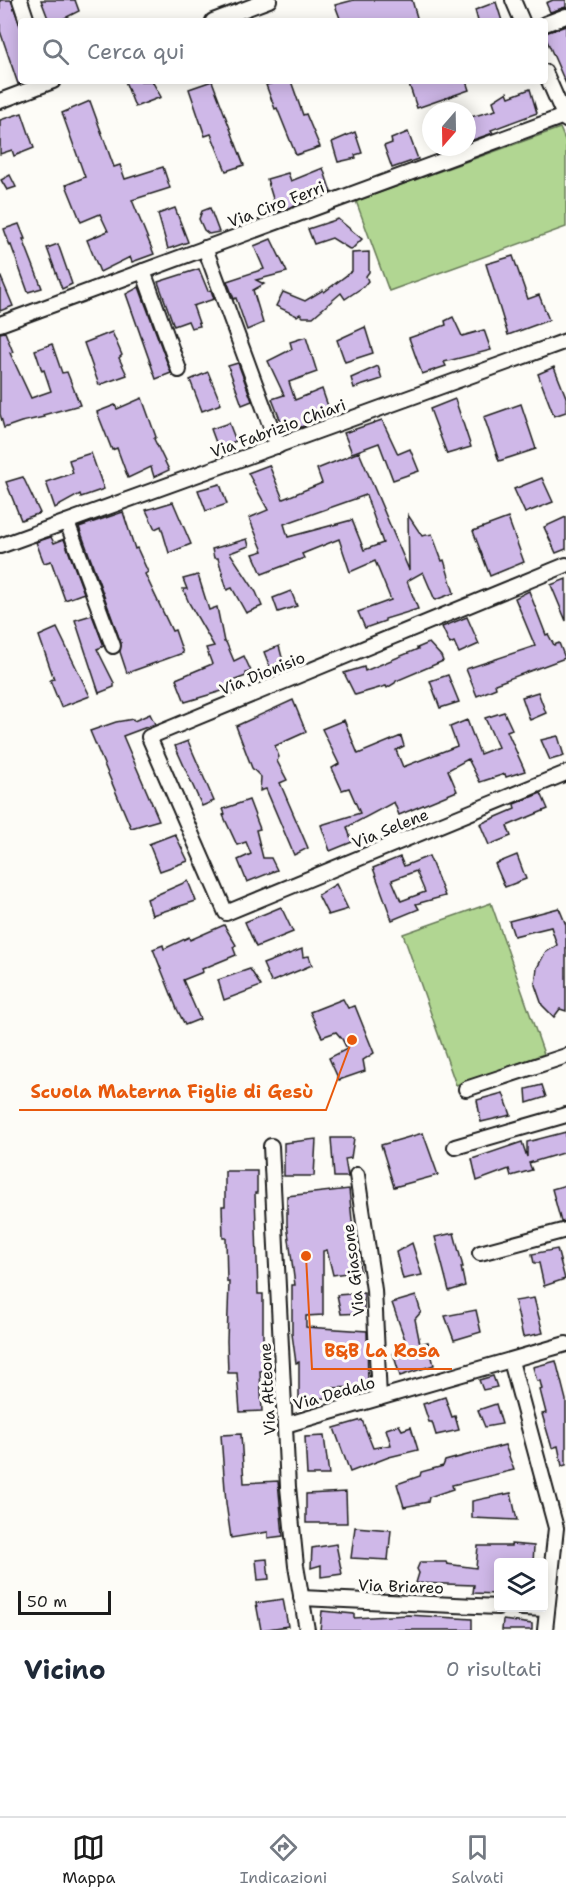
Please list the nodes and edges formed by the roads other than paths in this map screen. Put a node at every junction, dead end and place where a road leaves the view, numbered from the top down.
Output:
1 (20, 0) edge
2 (269, 0) edge
3 (513, 0) edge
4 (566, 15) edge
5 (26, 18) edge
6 (221, 18) edge
7 (521, 18) edge
8 (548, 23) edge
9 (548, 79) edge
10 (45, 84) edge
11 (0, 101) edge
12 (565, 118) edge
13 (206, 248) junction
14 (143, 272) junction
15 (0, 324) edge
16 (566, 341) edge
17 (178, 370) dead end
18 (278, 446) junction
19 (67, 522) junction
20 (0, 546) edge
21 (566, 565) edge
22 (113, 646) dead end
23 (566, 773) edge
24 (226, 913) joint
25 (566, 1056) edge
26 (466, 1089) dead end
27 (566, 1115) edge
28 (270, 1146) dead end
29 (455, 1147) dead end
30 (357, 1175) dead end
31 (566, 1230) edge
32 (480, 1253) dead end
33 (566, 1344) edge
34 (511, 1361) junction
35 (380, 1398) junction
36 (285, 1425) junction
37 (561, 1526) edge
38 (302, 1598) junction
39 (548, 1603) edge
40 (494, 1606) edge
41 (547, 1612) edge
42 (308, 1630) edge
43 (545, 1630) edge

1 - 5 street
2 - 6 street
3 - 7 street
4 - 8 street
9 - 12 street
10 - 11 street
12 - 13 street, Via Ciro Ferri
13 - 14 street, Via Ciro Ferri
13 - 18 street
14 - 15 street, Via Ciro Ferri
14 - 17 street
16 - 18 street, Via Fabrizio Chiari
18 - 19 street, Via Fabrizio Chiari
19 - 20 street, Via Fabrizio Chiari
19 - 22 street
21 - 24 street, Via Dionisio
23 - 24 street, Via Selene
25 - 26 street
27 - 29 street
28 - 36 street, Via Atteone
30 - 35 street, Via Giasone
31 - 32 street
33 - 34 street, Via Dedalo
34 - 35 street, Via Dedalo
34 - 37 street
35 - 36 street, Via Dedalo
36 - 38 street, Via Atteone
37 - 39 street
38 - 40 street, Via Briareo
38 - 42 street, Via Atteone
41 - 43 street

